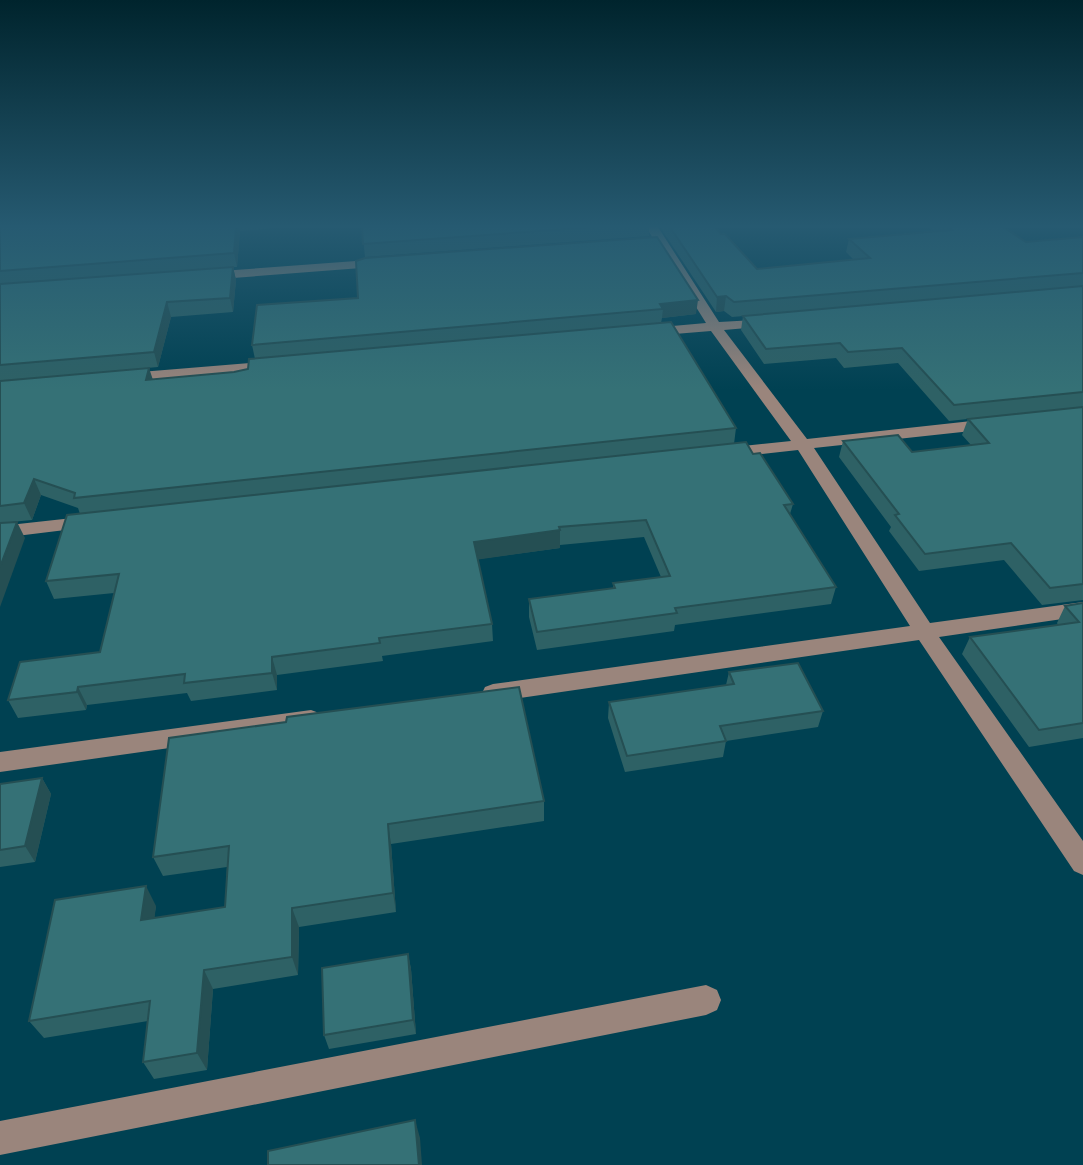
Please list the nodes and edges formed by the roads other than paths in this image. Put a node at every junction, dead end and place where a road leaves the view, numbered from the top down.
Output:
1 (683, 281) edge
2 (792, 320) edge
3 (715, 327) junction
4 (635, 334) edge
5 (286, 364) edge
6 (111, 379) edge
7 (1005, 422) edge
8 (803, 445) junction
9 (708, 455) edge
10 (110, 520) edge
11 (0, 532) edge
12 (1083, 609) edge
13 (925, 633) junction
14 (470, 696) edge
15 (329, 716) edge
16 (0, 762) edge
17 (1083, 863) edge
18 (706, 1000) dead end
19 (0, 1138) edge

1 - 3 street
2 - 3 street
3 - 4 street
3 - 8 street
5 - 6 street
7 - 8 street
8 - 9 street
8 - 13 street
10 - 11 street
12 - 13 street
13 - 14 street
13 - 17 street
15 - 16 street
18 - 19 street

